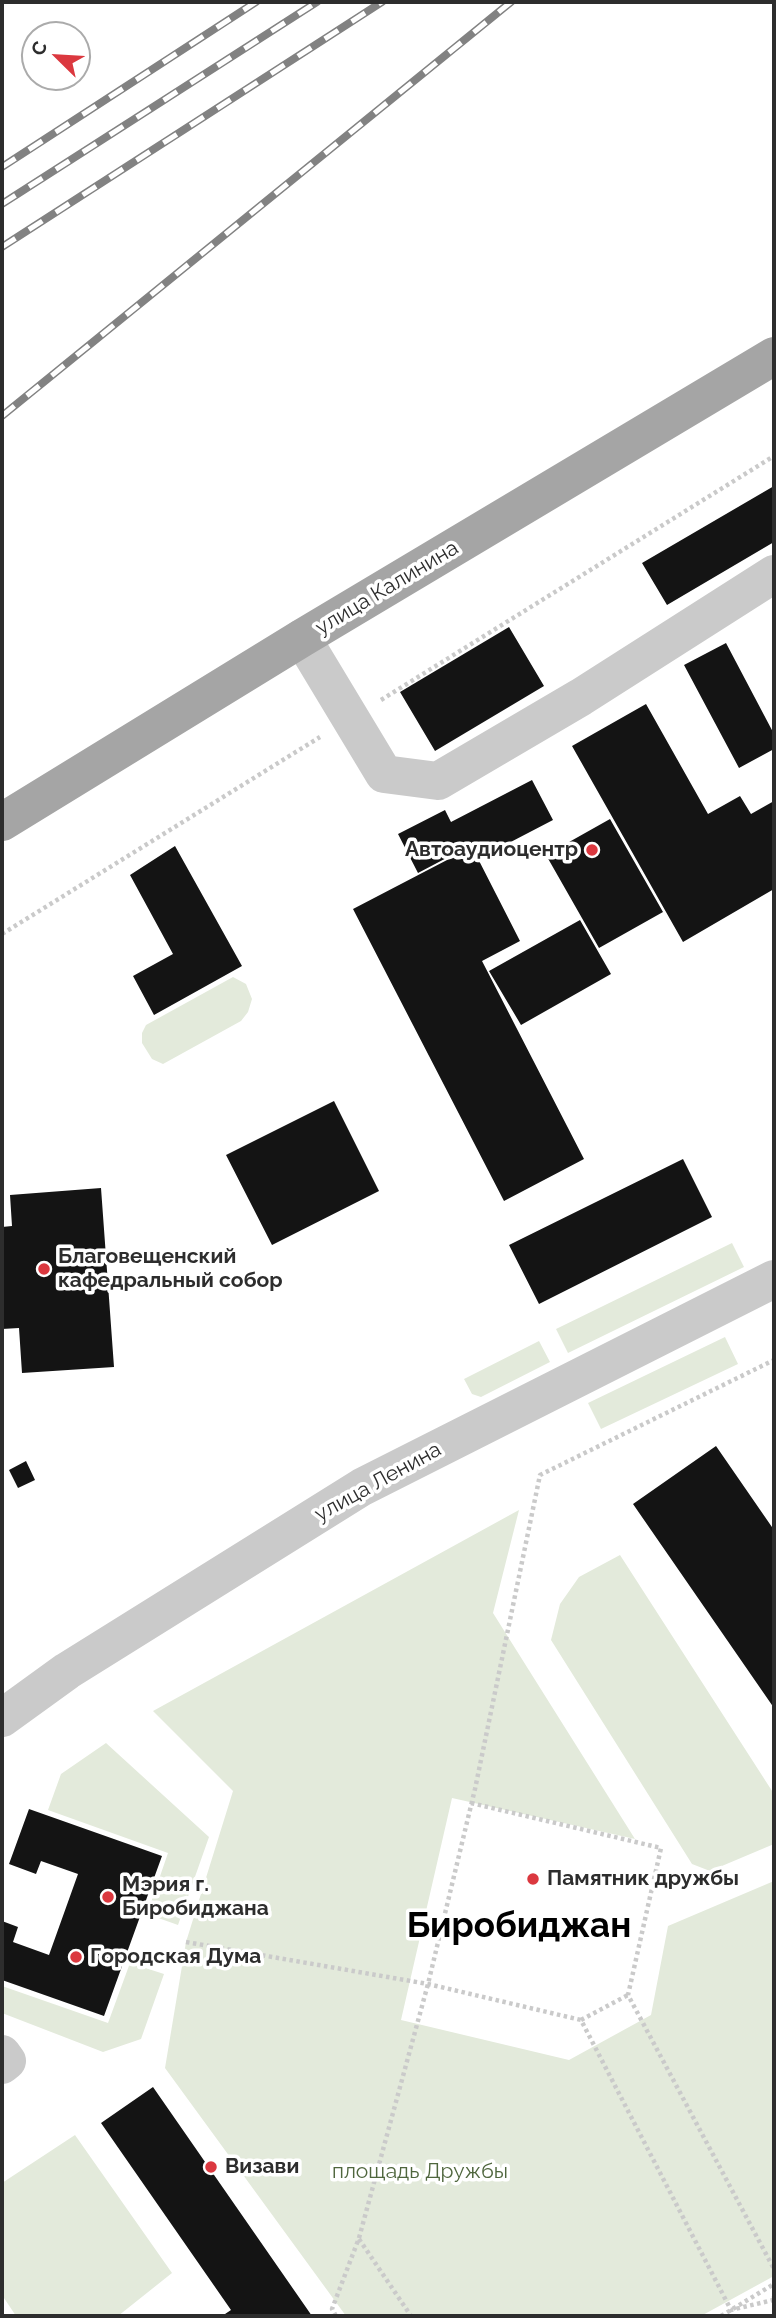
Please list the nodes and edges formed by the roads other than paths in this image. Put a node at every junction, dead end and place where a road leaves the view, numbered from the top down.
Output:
1 (774, 356) edge
2 (774, 574) edge
3 (302, 639) junction
4 (2, 822) edge
5 (774, 1279) edge
6 (2, 1718) edge
7 (2, 2054) edge
8 (2, 2065) edge

1 - 3 main road, улица Калинина
2 - 3 street
3 - 4 main road, улица Калинина
5 - 6 street, улица Ленина
7 - 8 street

